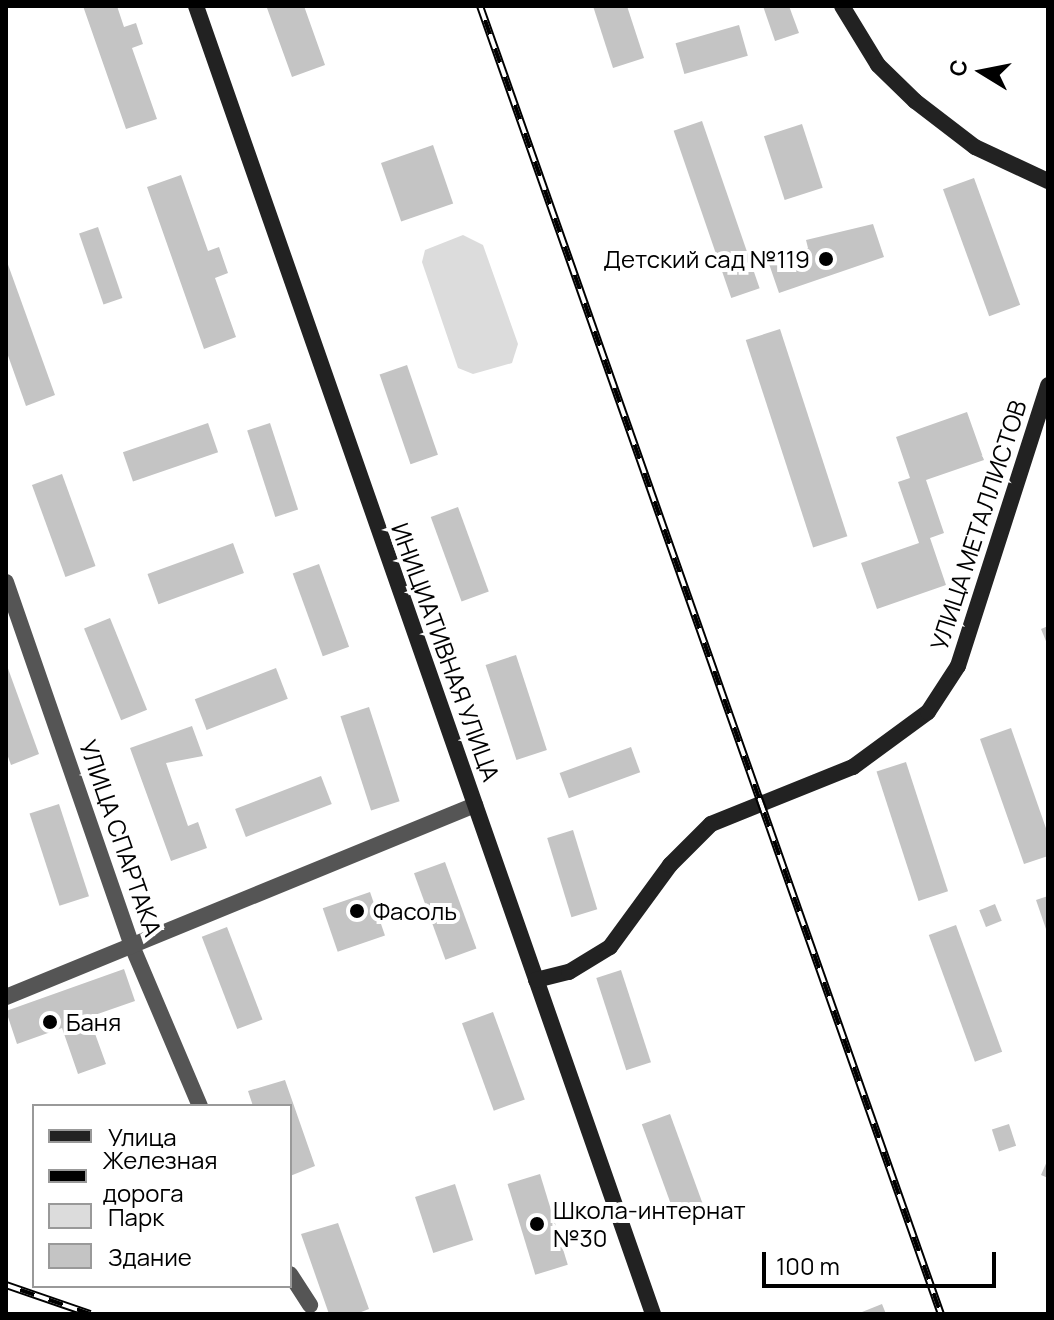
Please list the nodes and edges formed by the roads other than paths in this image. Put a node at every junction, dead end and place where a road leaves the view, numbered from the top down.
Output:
1 (196, 6) edge
2 (842, 6) edge
3 (1048, 181) edge
4 (1048, 385) edge
5 (6, 582) edge
6 (475, 805) junction
7 (132, 946) junction
8 (536, 980) junction
9 (6, 997) edge
10 (199, 1104) edge
11 (292, 1277) edge
12 (310, 1305) dead end
13 (653, 1314) edge

1 - 6 main road, ИНИЦИАТИВНАЯ УЛИЦА
2 - 3 main road
4 - 8 main road, УЛИЦА МЕТАЛЛИСТОВ
5 - 7 street, УЛИЦА СПАРТАКА
6 - 7 street
6 - 8 main road, ИНИЦИАТИВНАЯ УЛИЦА
7 - 9 street
7 - 10 street, УЛИЦА СПАРТАКА
8 - 13 main road, ИНИЦИАТИВНАЯ УЛИЦА
11 - 12 street

